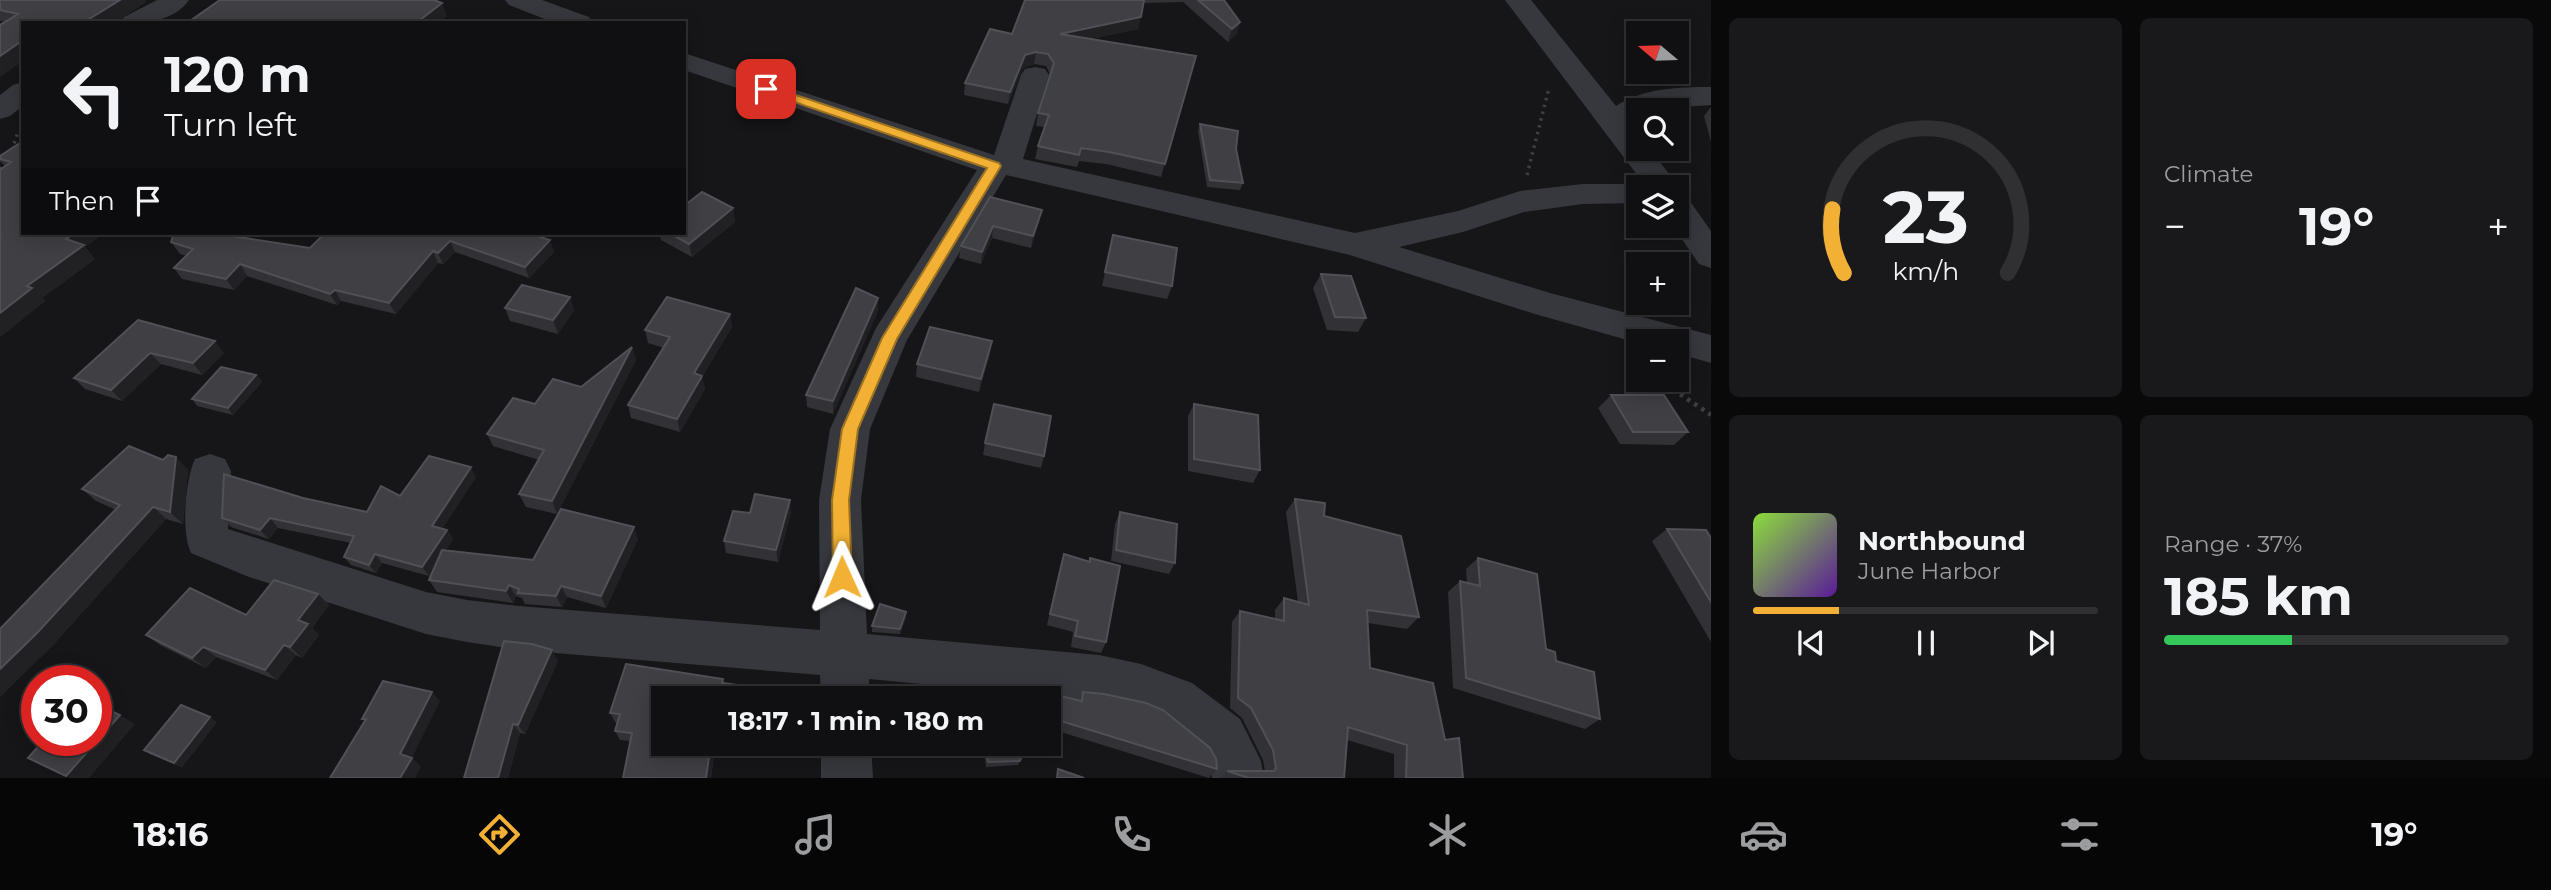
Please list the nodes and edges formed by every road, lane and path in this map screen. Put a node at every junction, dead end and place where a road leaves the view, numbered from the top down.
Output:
1 (176, 0) edge
2 (518, 0) edge
3 (1518, 0) edge
4 (137, 21) edge
5 (575, 21) edge
6 (1565, 60) junction
7 (686, 62) edge
8 (1035, 75) dead end
9 (21, 93) edge
10 (1711, 96) edge
11 (1660, 97) junction
12 (0, 110) edge
13 (1614, 124) junction
14 (1000, 166) junction
15 (1654, 175) edge
16 (1626, 193) edge
17 (1520, 202) junction
18 (1689, 224) edge
19 (1355, 245) junction
20 (1711, 256) edge
21 (1711, 349) edge
22 (1676, 392) edge
23 (1711, 415) edge
24 (211, 471) dead end
25 (845, 676) edge
26 (846, 756) edge
27 (847, 778) edge
28 (1238, 778) edge

1 - 4 street
2 - 5 street
3 - 6 street
6 - 11 street
6 - 13 street
6 - 17 path
7 - 14 street
8 - 14 street
9 - 12 street
10 - 11 street
11 - 13 street
13 - 15 street
14 - 19 street
14 - 25 street
16 - 17 street
17 - 19 street
18 - 20 street
19 - 21 street
22 - 23 path
24 - 25 street
25 - 28 street
26 - 27 street

